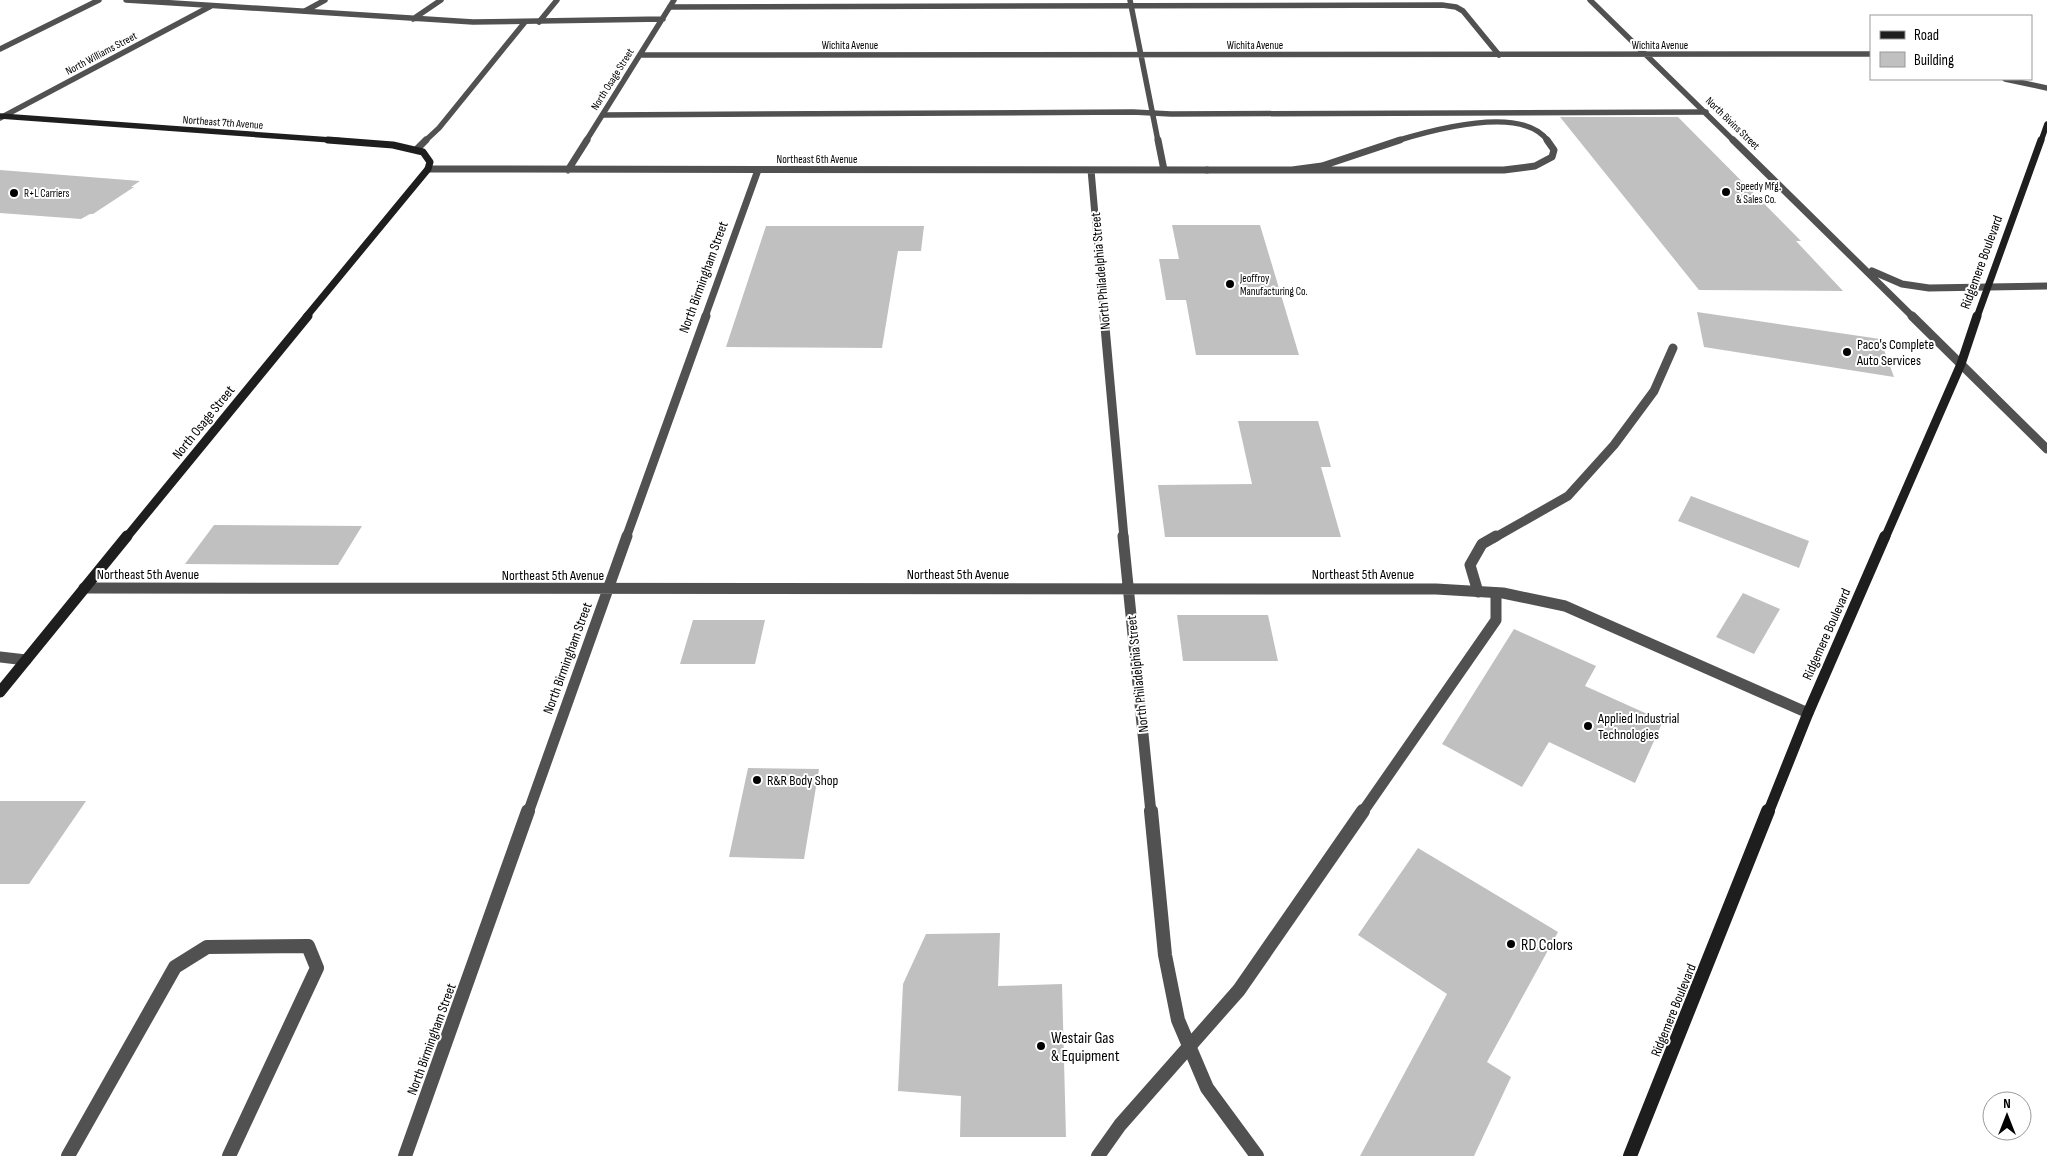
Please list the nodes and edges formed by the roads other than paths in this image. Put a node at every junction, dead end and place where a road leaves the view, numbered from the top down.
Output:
1 (99, 0) edge
2 (126, 0) edge
3 (325, 0) edge
4 (441, 0) edge
5 (557, 0) edge
6 (674, 0) edge
7 (1590, 0) edge
8 (210, 3) edge
9 (1131, 3) edge
10 (670, 7) junction
11 (306, 11) junction
12 (413, 19) junction
13 (663, 19) junction
14 (525, 22) junction
15 (539, 22) junction
16 (0, 49) edge
17 (1500, 54) junction
18 (1870, 54) edge
19 (1140, 55) junction
20 (1645, 55) junction
21 (640, 56) junction
22 (2010, 80) edge
23 (2047, 88) edge
24 (1706, 112) junction
25 (1151, 113) junction
26 (603, 115) junction
27 (1, 116) edge
28 (2047, 124) edge
29 (417, 149) junction
30 (428, 170) junction
31 (568, 170) junction
32 (758, 170) junction
33 (1091, 170) junction
34 (1164, 170) junction
35 (1292, 170) junction
36 (1859, 264) junction
37 (1988, 286) junction
38 (2047, 286) edge
39 (1673, 348) dead end
40 (1961, 364) junction
41 (2047, 449) edge
42 (84, 588) junction
43 (1128, 588) junction
44 (607, 590) junction
45 (1478, 592) junction
46 (1496, 593) junction
47 (0, 657) edge
48 (26, 660) junction
49 (0, 692) edge
50 (1808, 713) junction
51 (1190, 1046) junction
52 (68, 1156) edge
53 (229, 1156) edge
54 (405, 1156) edge
55 (1098, 1156) edge
56 (1257, 1156) edge
57 (1630, 1156) edge

1 - 16 street
2 - 8 street
3 - 11 street
4 - 12 street
5 - 15 street
6 - 10 street, North Osage Street
7 - 20 street, North Bivins Street
8 - 11 street
8 - 27 street, North Williams Street
9 - 10 street
9 - 17 street
9 - 19 street
10 - 13 street, North Osage Street
11 - 12 street
12 - 14 street
13 - 15 street
13 - 21 street, North Osage Street
14 - 15 street
14 - 29 street
17 - 19 street, Wichita Avenue
17 - 20 street, Wichita Avenue
18 - 20 street, Wichita Avenue
19 - 21 street, Wichita Avenue
19 - 25 street
20 - 24 street, North Bivins Street
21 - 26 street, North Osage Street
22 - 23 street
24 - 25 street
24 - 36 street, North Bivins Street
25 - 26 street
25 - 34 street
26 - 31 street, North Osage Street
27 - 29 main road, Northeast 7th Avenue
28 - 37 main road, Ridgemere Boulevard
29 - 30 main road
30 - 31 street, Northeast 6th Avenue
30 - 42 main road, North Osage Street
31 - 32 street, Northeast 6th Avenue
32 - 33 street, Northeast 6th Avenue
32 - 44 street, North Birmingham Street
33 - 34 street, Northeast 6th Avenue
33 - 43 street, North Philadelphia Street
34 - 35 street, Northeast 6th Avenue
35 - 35 street
36 - 37 street, North Bivins Street
36 - 40 street, North Bivins Street
37 - 38 street
37 - 40 main road, Ridgemere Boulevard
39 - 45 street
40 - 41 street, North Bivins Street
40 - 50 main road, Ridgemere Boulevard
42 - 44 street, Northeast 5th Avenue
42 - 48 main road, North Osage Street
43 - 44 street, Northeast 5th Avenue
43 - 45 street, Northeast 5th Avenue
43 - 51 street, North Philadelphia Street
44 - 54 street, North Birmingham Street
45 - 46 street, Northeast 5th Avenue
46 - 50 street, Northeast 5th Avenue
46 - 51 street
47 - 48 street
48 - 49 main road, North Osage Street
50 - 57 main road, Ridgemere Boulevard
51 - 55 street
51 - 56 street, North Philadelphia Street
52 - 53 street

